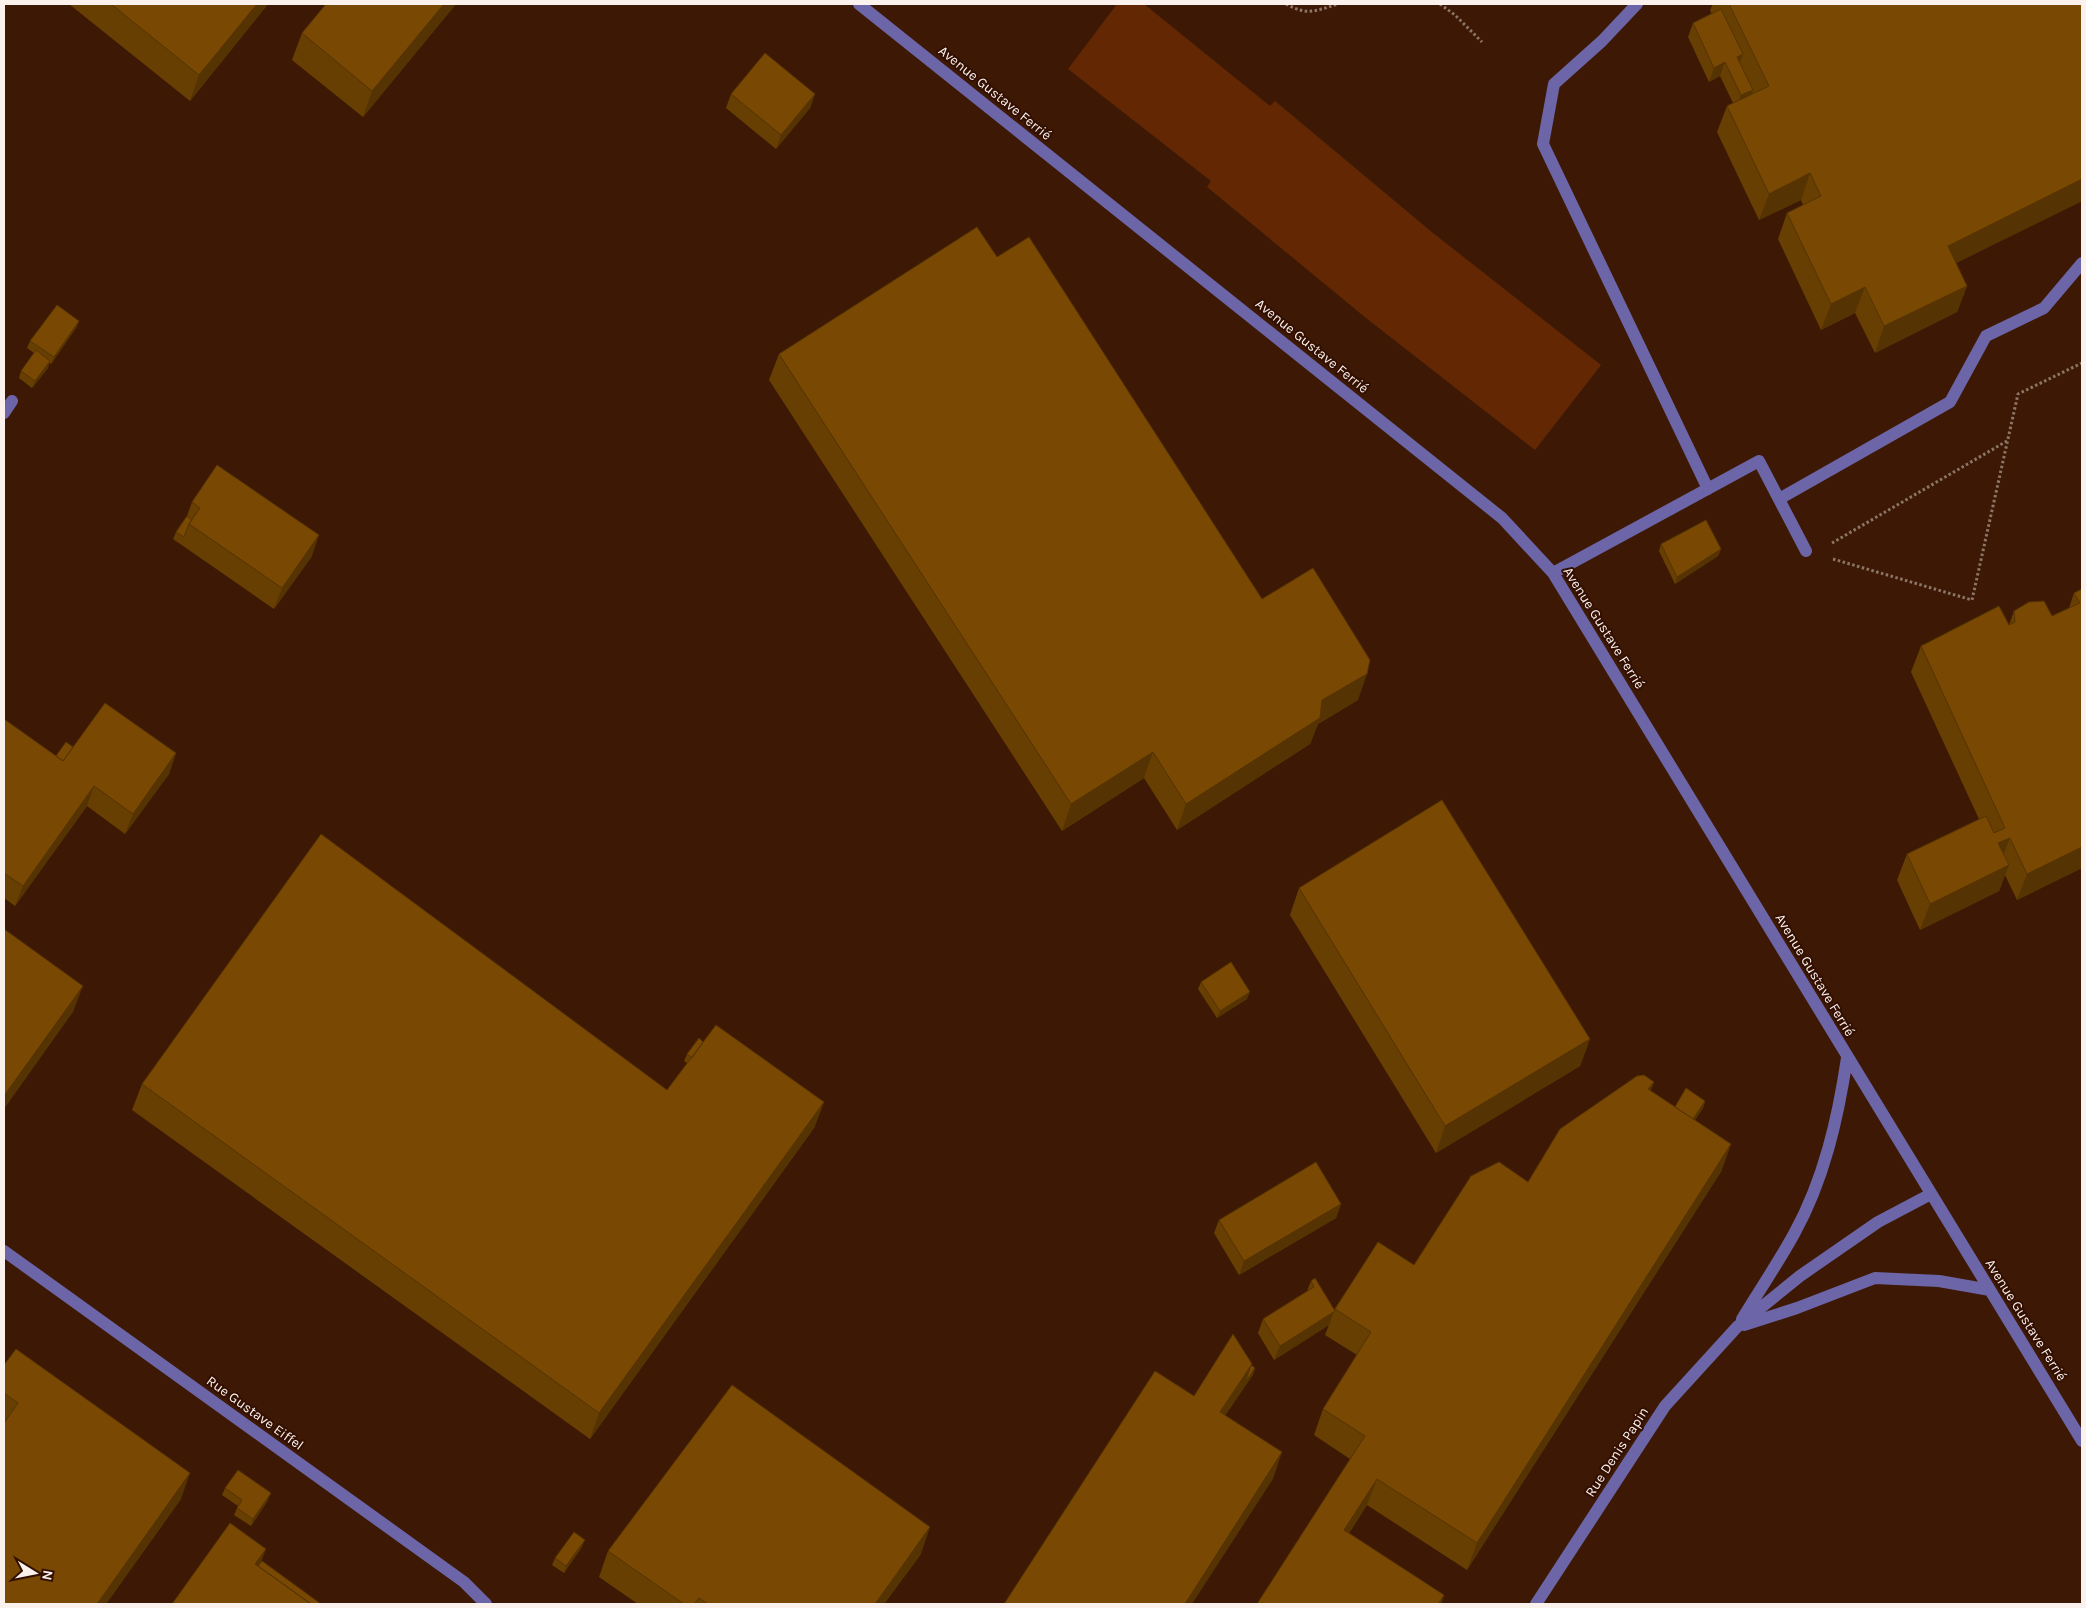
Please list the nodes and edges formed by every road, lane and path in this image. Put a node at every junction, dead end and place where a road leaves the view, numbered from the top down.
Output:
1 (1286, 4) edge
2 (1338, 4) edge
3 (1440, 4) edge
4 (1637, 4) edge
5 (863, 5) edge
6 (1482, 42) dead end
7 (2082, 263) edge
8 (2082, 363) edge
9 (12, 401) dead end
10 (4, 414) edge
11 (2007, 441) junction
12 (1708, 488) junction
13 (1779, 499) junction
14 (1810, 552) junction
15 (1553, 573) junction
16 (1848, 1058) junction
17 (1931, 1194) junction
18 (4, 1251) edge
19 (1990, 1290) junction
20 (1737, 1328) junction
21 (2082, 1441) edge
22 (486, 1604) edge
23 (1536, 1604) edge

1 - 2 path
3 - 6 path
4 - 12 street
5 - 15 street, Avenue Gustave Ferrié
7 - 13 street
8 - 11 path
9 - 10 street
11 - 14 path
11 - 14 path
12 - 13 street
12 - 15 street
13 - 14 street
15 - 16 street, Avenue Gustave Ferrié
16 - 17 street, Avenue Gustave Ferrié
16 - 20 street, Rue Denis Papin
17 - 19 street, Avenue Gustave Ferrié
17 - 20 street, Rue Denis Papin
18 - 22 street, Rue Gustave Eiffel
19 - 20 street, Rue Denis Papin
19 - 21 street, Avenue Gustave Ferrié
20 - 23 street, Rue Denis Papin

